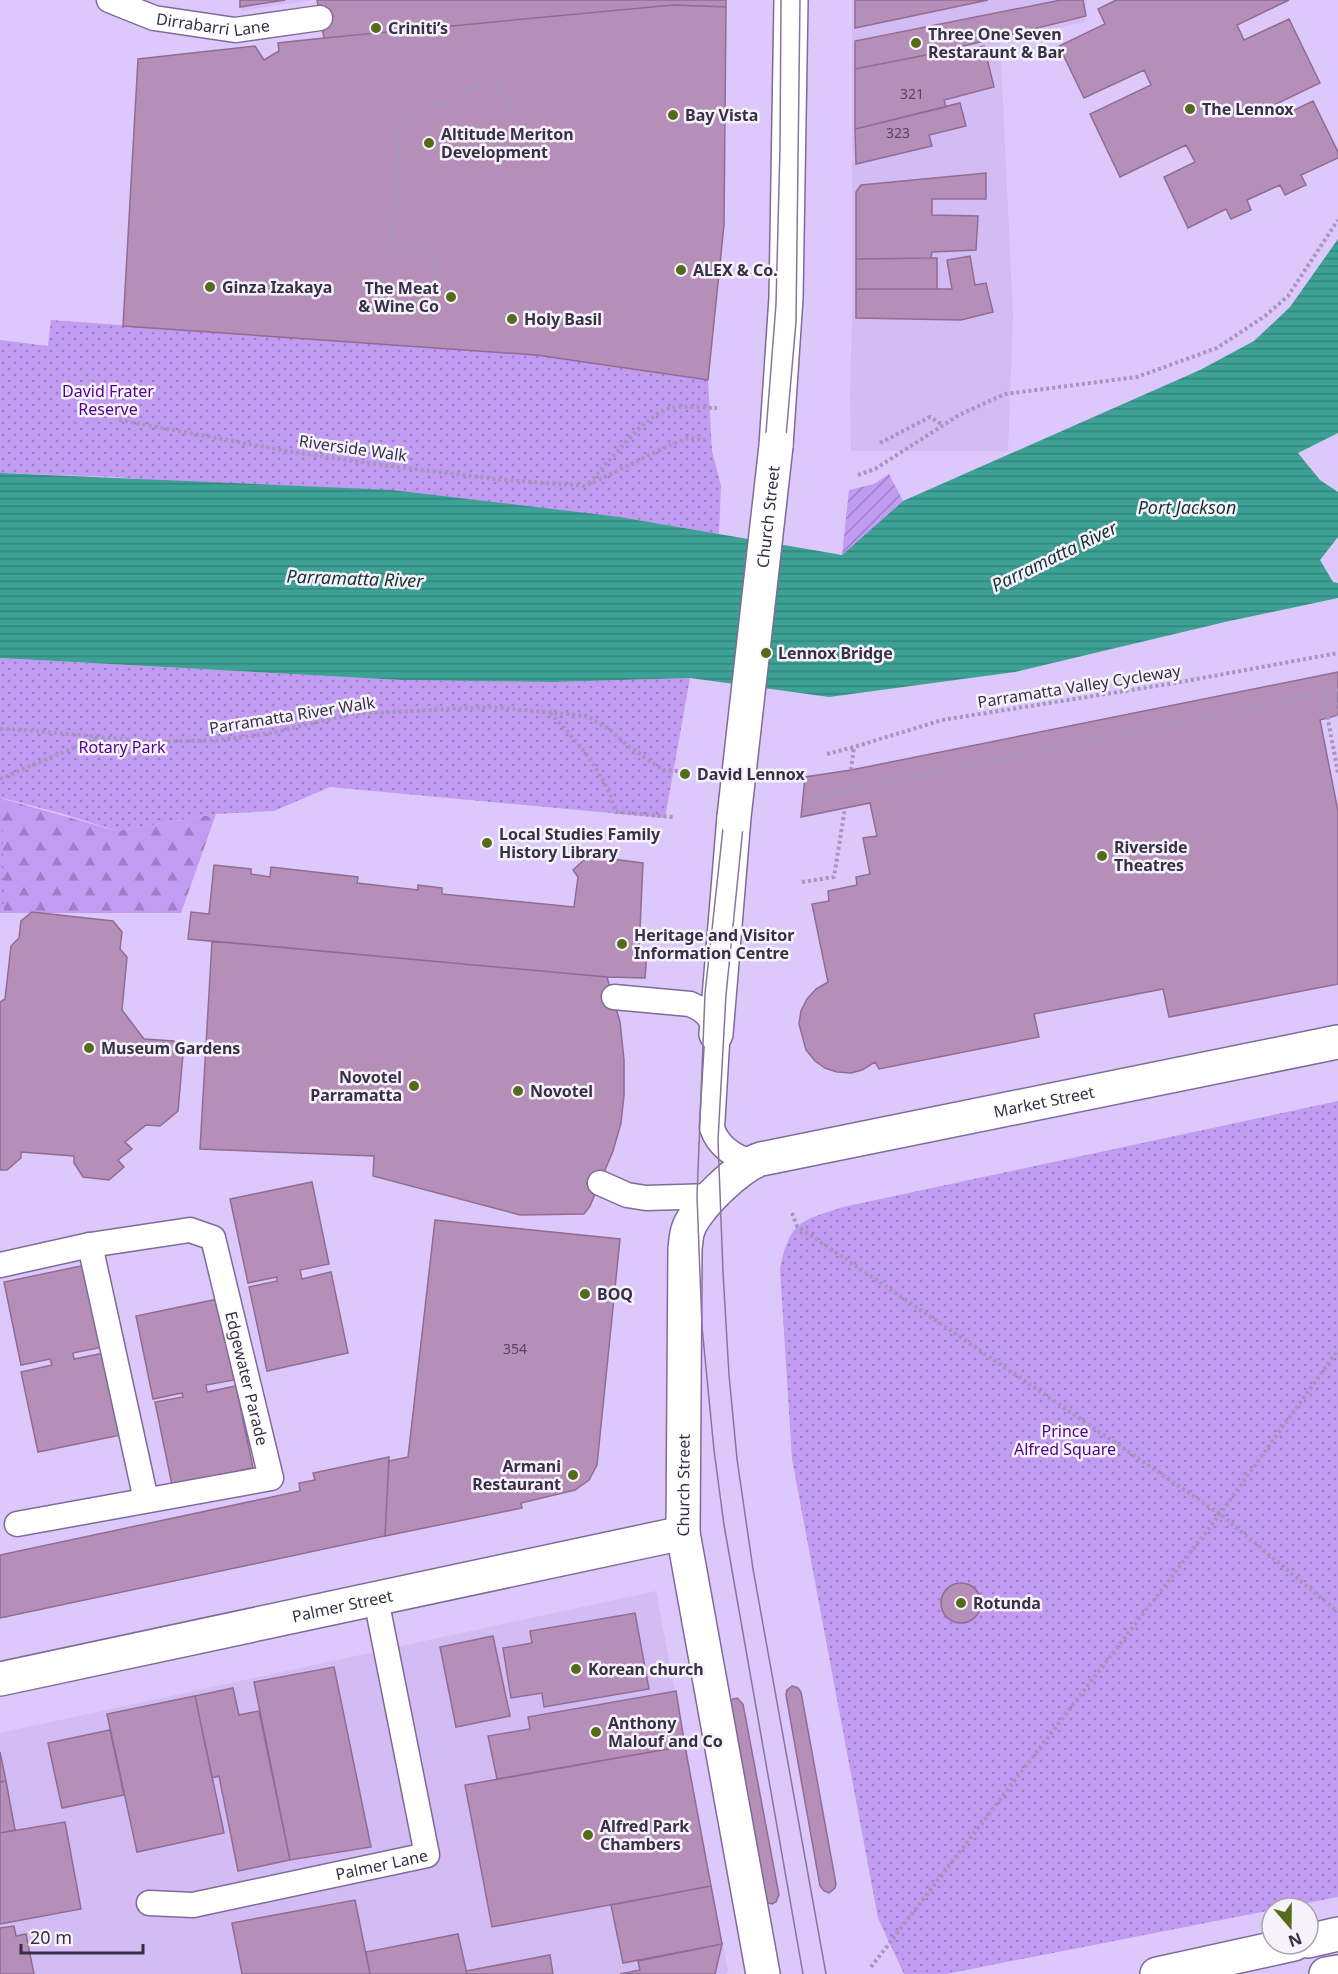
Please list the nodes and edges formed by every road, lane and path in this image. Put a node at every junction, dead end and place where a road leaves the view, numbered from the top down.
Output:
1 (109, 0) edge
2 (791, 0) edge
3 (154, 9) edge
4 (320, 18) dead end
5 (513, 114) dead end
6 (1338, 220) edge
7 (426, 308) dead end
8 (717, 408) dead end
9 (119, 420) dead end
10 (943, 425) junction
11 (705, 440) dead end
12 (880, 443) dead end
13 (858, 475) dead end
14 (586, 486) junction
15 (1338, 653) edge
16 (1336, 690) edge
17 (1323, 693) junction
18 (549, 713) junction
19 (1338, 716) edge
20 (0, 729) edge
21 (100, 737) junction
22 (855, 747) junction
23 (826, 754) dead end
24 (851, 770) dead end
25 (679, 771) dead end
26 (1338, 773) edge
27 (0, 779) edge
28 (808, 798) dead end
29 (845, 808) dead end
30 (673, 817) dead end
31 (802, 882) dead end
32 (614, 997) dead end
33 (708, 1021) junction
34 (1338, 1042) edge
35 (752, 1162) junction
36 (600, 1183) dead end
37 (714, 1196) junction
38 (792, 1212) dead end
39 (90, 1245) junction
40 (0, 1265) edge
41 (1338, 1350) edge
42 (146, 1500) junction
43 (1221, 1514) junction
44 (17, 1524) dead end
45 (682, 1533) junction
46 (376, 1599) junction
47 (1338, 1612) edge
48 (0, 1679) edge
49 (149, 1903) dead end
50 (1338, 1934) edge
51 (1320, 1938) edge
52 (1260, 1951) edge
53 (871, 1966) dead end
54 (1338, 1972) edge
55 (763, 1974) edge
56 (1157, 1974) edge
57 (1326, 1974) edge

1 - 3 lane, Dirrabarri Lane
2 - 33 street, Church Street, bridge
3 - 4 lane, Dirrabarri Lane
5 - 7 path
6 - 10 path
8 - 14 path
9 - 14 path, Riverside Walk
10 - 12 path
10 - 13 path
11 - 14 path
15 - 22 path, Parramatta Valley Cycleway
16 - 17 path, bridge
16 - 19 path
17 - 26 path
17 - 28 path, bridge
18 - 21 path, Parramatta River Walk
18 - 25 path, Parramatta River Walk
18 - 30 path
20 - 21 path, Parramatta River Walk
21 - 27 path
22 - 23 path, Parramatta Valley Cycleway
22 - 24 path
29 - 31 path
32 - 33 lane
33 - 35 lane, Church Street
34 - 35 street, Market Street
35 - 37 street, Church Street
36 - 37 lane
37 - 45 street, Church Street
38 - 43 path
39 - 40 lane, Edgewater Parade
39 - 42 lane
39 - 42 lane, Edgewater Parade
41 - 43 path
42 - 44 lane, Edgewater Parade
43 - 47 path
43 - 53 path
45 - 46 street, Palmer Street
45 - 55 street, Church Street
46 - 48 street, Palmer Street
46 - 49 lane, Palmer Lane
50 - 51 street
52 - 56 street
54 - 57 street

